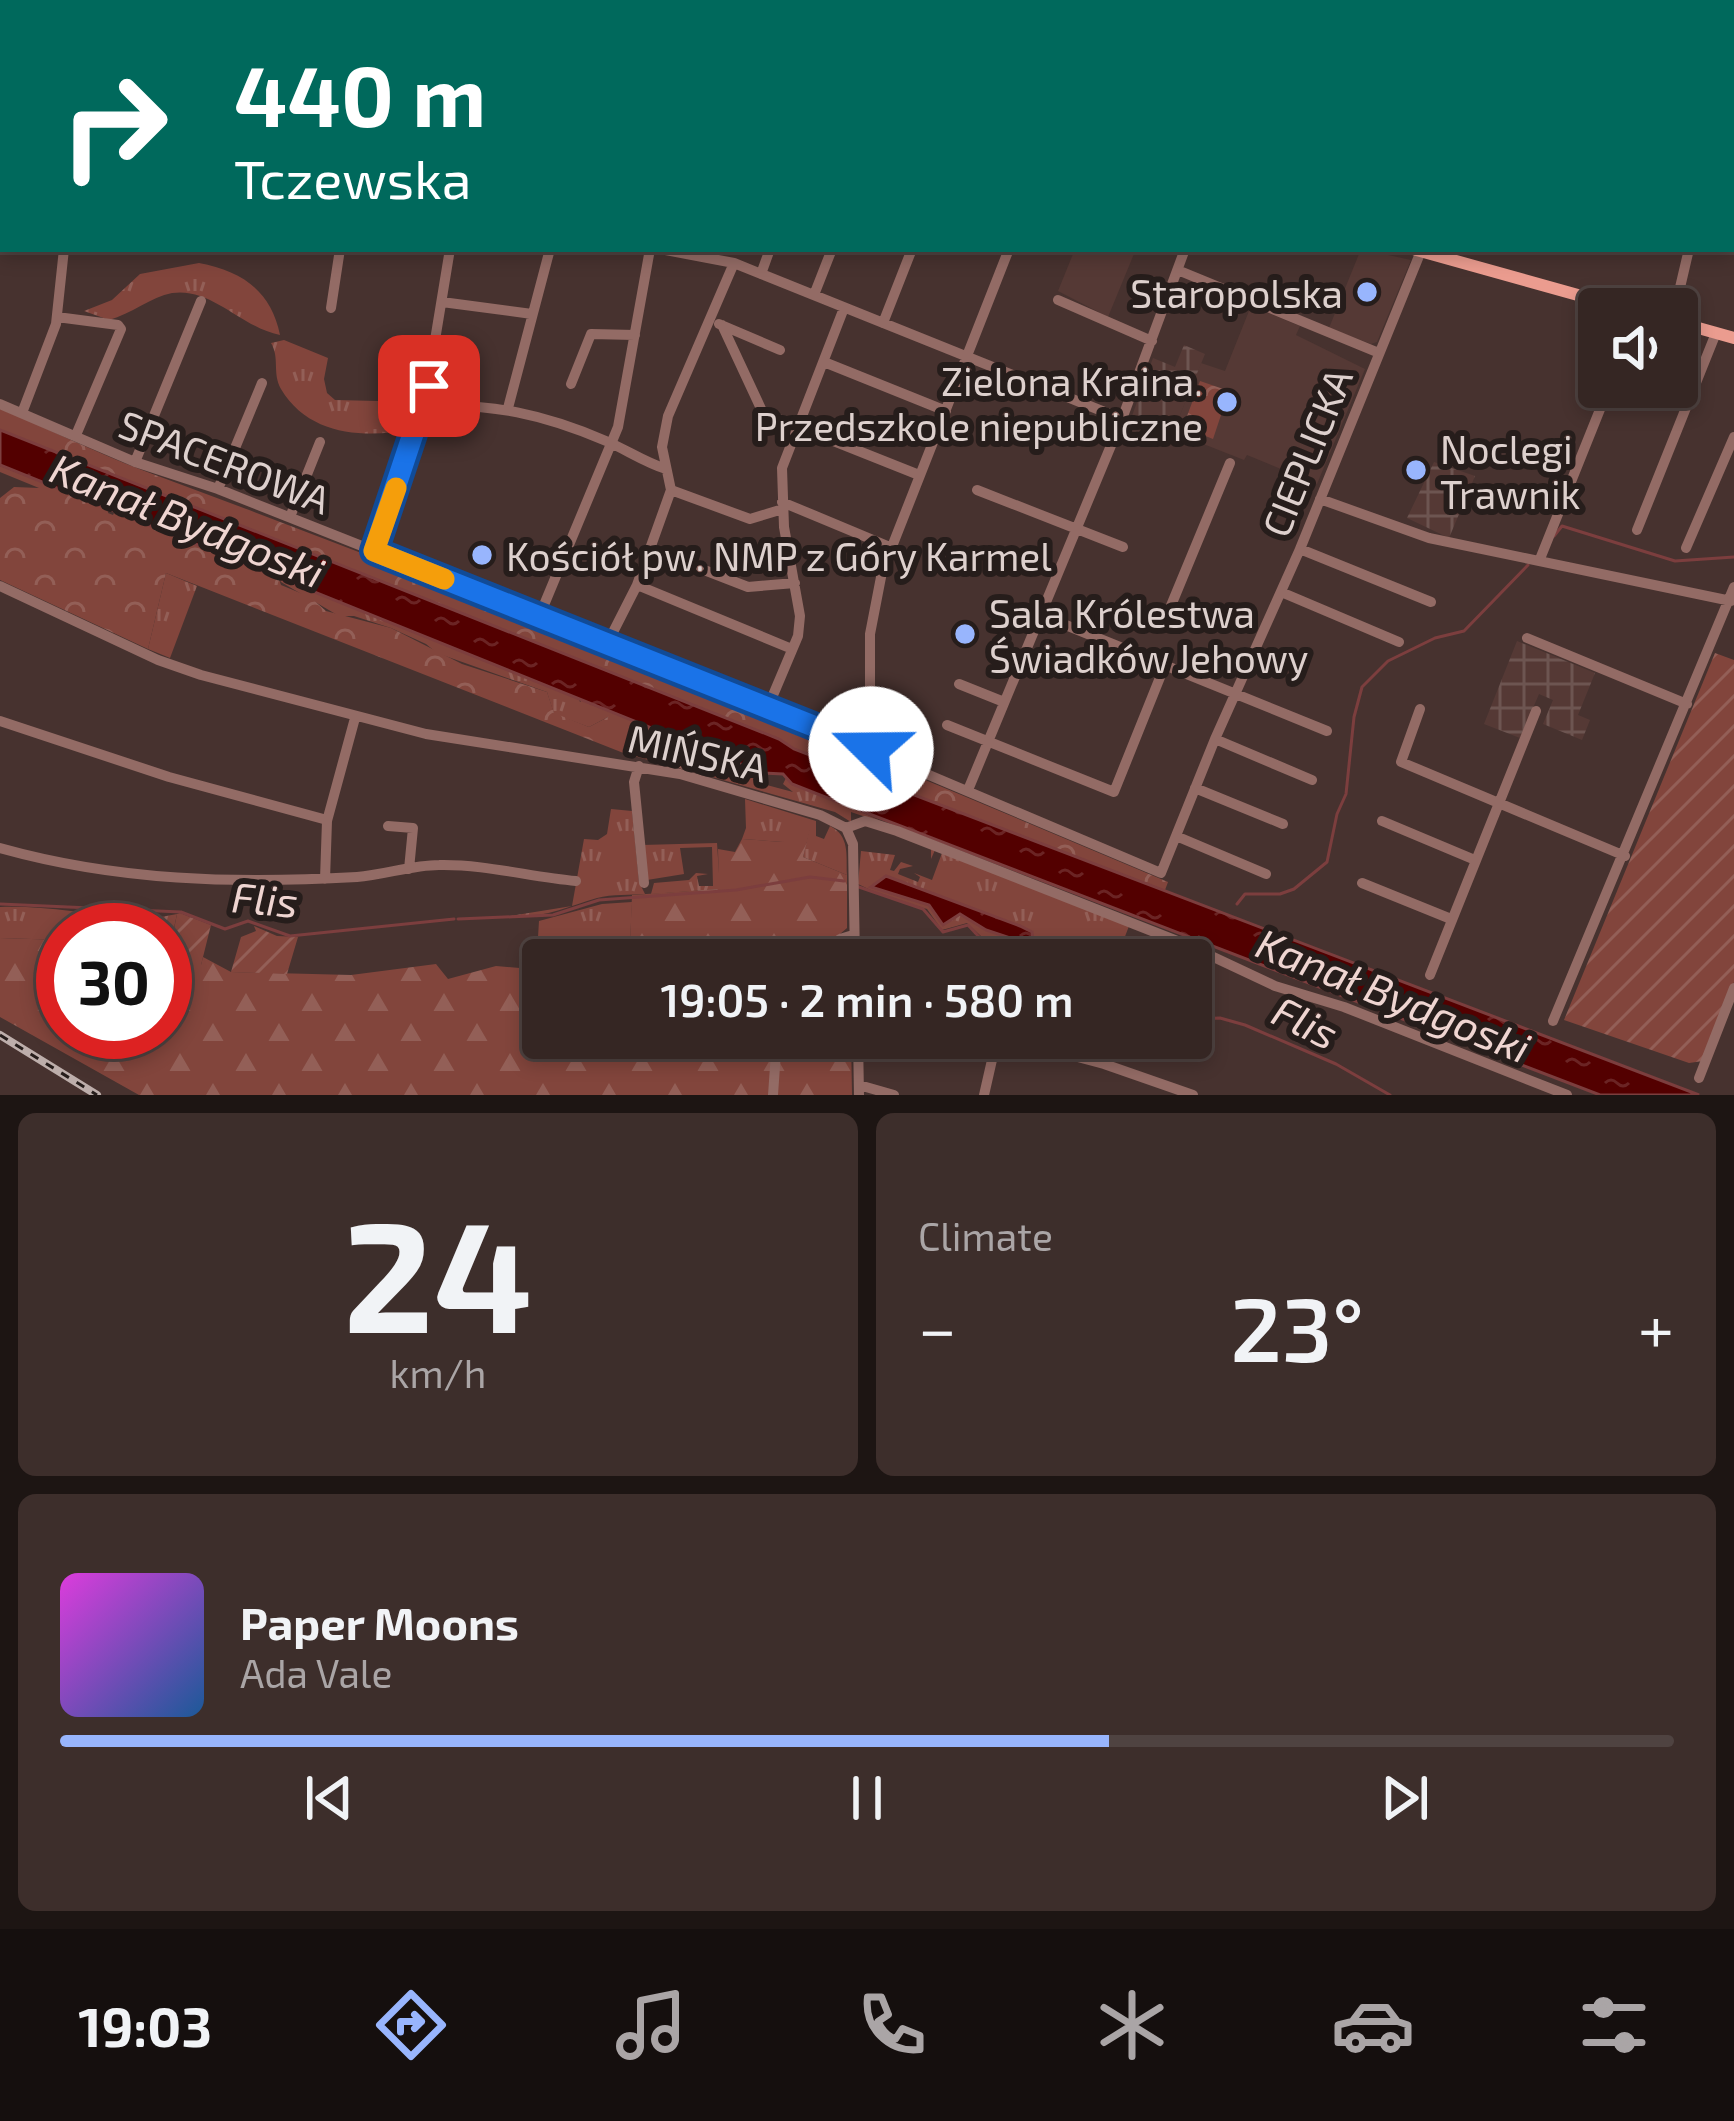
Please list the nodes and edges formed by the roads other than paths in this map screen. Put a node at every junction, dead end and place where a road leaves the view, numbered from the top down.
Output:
1 (64, 252) edge
2 (340, 252) edge
3 (450, 252) edge
4 (549, 252) edge
5 (649, 252) edge
6 (677, 252) edge
7 (769, 252) edge
8 (831, 252) edge
9 (911, 252) edge
10 (1008, 252) edge
11 (1184, 252) edge
12 (1425, 252) edge
13 (1428, 252) edge
14 (1688, 252) edge
15 (734, 262) junction
16 (1180, 271) junction
17 (761, 274) junction
18 (1680, 288) edge
19 (814, 295) junction
20 (1578, 295) edge
21 (1058, 300) dead end
22 (201, 301) dead end
23 (442, 302) junction
24 (331, 308) dead end
25 (844, 308) junction
26 (532, 314) junction
27 (57, 317) junction
28 (716, 322) junction
29 (883, 323) junction
30 (1698, 328) edge
31 (1715, 333) junction
32 (635, 335) junction
33 (1734, 338) edge
34 (1153, 341) junction
35 (780, 350) dead end
36 (1379, 352) junction
37 (968, 357) junction
38 (824, 362) junction
39 (262, 383) dead end
40 (571, 384) dead end
41 (0, 404) edge
42 (424, 407) junction
43 (508, 408) junction
44 (1601, 408) edge
45 (946, 411) junction
46 (22, 413) junction
47 (1122, 419) junction
48 (799, 425) junction
49 (76, 435) junction
50 (1734, 437) edge
51 (320, 442) dead end
52 (612, 444) junction
53 (135, 462) junction
54 (1230, 464) dead end
55 (666, 469) junction
56 (920, 475) junction
57 (218, 489) junction
58 (671, 490) junction
59 (977, 490) dead end
60 (1320, 499) junction
61 (782, 506) junction
62 (768, 516) junction
63 (290, 517) junction
64 (784, 527) junction
65 (1076, 527) junction
66 (1637, 530) dead end
67 (890, 547) junction
68 (1123, 547) dead end
69 (1686, 548) dead end
70 (650, 549) junction
71 (1300, 549) junction
72 (374, 551) junction
73 (1540, 559) junction
74 (795, 583) junction
75 (637, 585) junction
76 (0, 586) edge
77 (1734, 587) edge
78 (1281, 592) junction
79 (1731, 601) edge
80 (1431, 602) dead end
81 (1171, 608) dead end
82 (1041, 615) junction
83 (539, 617) junction
84 (1527, 638) dead end
85 (1399, 642) dead end
86 (607, 644) junction
87 (792, 650) junction
88 (1165, 665) junction
89 (958, 684) dead end
90 (1237, 696) junction
91 (1004, 702) junction
92 (1687, 704) junction
93 (768, 707) junction
94 (1420, 709) dead end
95 (1536, 711) dead end
96 (356, 718) junction
97 (0, 721) edge
98 (947, 724) dead end
99 (1327, 731) dead end
100 (1215, 739) junction
101 (988, 742) junction
102 (871, 749) junction
103 (639, 766) junction
104 (1312, 780) dead end
105 (1195, 788) junction
106 (968, 790) junction
107 (1497, 804) junction
108 (327, 820) junction
109 (1382, 820) dead end
110 (1283, 824) dead end
111 (388, 826) dead end
112 (846, 828) junction
113 (1176, 836) junction
114 (0, 848) edge
115 (1625, 856) junction
116 (1475, 860) junction
117 (409, 869) junction
118 (1161, 873) joint
119 (1266, 874) dead end
120 (325, 879) junction
121 (577, 881) dead end
122 (644, 883) dead end
123 (1362, 883) dead end
124 (1451, 919) junction
125 (854, 935) junction
126 (840, 939) edge
127 (854, 939) edge
128 (1430, 975) dead end
129 (1734, 988) edge
130 (1553, 1021) dead end
131 (775, 1059) edge
132 (858, 1059) edge
133 (992, 1059) edge
134 (1069, 1059) edge
135 (1699, 1078) dead end
136 (1160, 1089) edge
137 (859, 1090) edge
138 (773, 1095) edge
139 (894, 1095) edge
140 (984, 1095) edge
141 (1193, 1095) edge
142 (1567, 1095) edge

1 - 27 street
2 - 24 street
3 - 23 street
4 - 26 street
5 - 32 street
6 - 15 street
7 - 17 street
8 - 19 street
9 - 29 street
10 - 37 street
11 - 16 street
12 - 36 street, CIEPLICKA
13 - 20 main road
14 - 18 street
15 - 17 street
15 - 28 street
16 - 34 street
16 - 36 street
17 - 19 street
19 - 25 street
21 - 34 street
22 - 53 street
23 - 26 street
23 - 42 street
25 - 29 street
25 - 38 street
26 - 43 street
27 - 46 street
27 - 49 street
28 - 35 street
28 - 48 street
28 - 55 street
29 - 37 street
30 - 31 main road
31 - 33 main road
31 - 66 street
32 - 40 street
32 - 52 street
34 - 47 street
36 - 60 street, CIEPLICKA
37 - 45 street
37 - 47 street
38 - 45 street
38 - 48 street
39 - 57 street
41 - 46 street, SPACEROWA
42 - 43 street
42 - 72 street
43 - 52 street
44 - 73 street
45 - 56 street
46 - 49 street, SPACEROWA
47 - 65 street
48 - 56 street
48 - 61 street
49 - 53 street, SPACEROWA
50 - 69 street
51 - 63 street
52 - 55 street
52 - 83 street
53 - 57 street, SPACEROWA
54 - 81 street
55 - 58 street
56 - 67 street
57 - 63 street, SPACEROWA
58 - 62 street
58 - 70 street
59 - 65 street
60 - 71 street, CIEPLICKA
60 - 73 street
61 - 62 street
61 - 64 street
61 - 67 street
62 - 64 street
63 - 72 street, SPACEROWA
64 - 74 street
65 - 68 street
65 - 82 street
67 - 102 street
70 - 74 street
70 - 75 street
71 - 78 street, CIEPLICKA
71 - 80 street
72 - 83 street, SPACEROWA
73 - 79 street
74 - 87 street
75 - 86 street
75 - 87 street
76 - 96 street, MIŃSKA
77 - 79 street
78 - 85 street
78 - 90 street, CIEPLICKA
79 - 92 street
82 - 88 street
82 - 91 street
83 - 86 street, SPACEROWA
84 - 92 street
86 - 93 street, SPACEROWA
87 - 93 street
88 - 90 street
88 - 101 street
89 - 91 street
90 - 99 street
90 - 100 street, CIEPLICKA
91 - 101 street
92 - 115 street
93 - 102 street, SPACEROWA
94 - 107 street
95 - 107 street
96 - 103 street, MIŃSKA
96 - 108 street
97 - 108 street
98 - 101 street
100 - 104 street
100 - 105 street, CIEPLICKA
101 - 106 street
102 - 106 street, SPACEROWA
103 - 112 street, MIŃSKA
103 - 122 street
105 - 110 street
105 - 113 street, CIEPLICKA
106 - 118 street, SPACEROWA
107 - 115 street
107 - 116 street
108 - 120 street
109 - 116 street
111 - 117 street
112 - 125 street
112 - 142 street, MIŃSKA
113 - 118 street, CIEPLICKA
113 - 119 street
114 - 120 street
115 - 130 street
116 - 124 street
117 - 120 street
117 - 121 street
123 - 124 street
124 - 128 street
125 - 126 street
125 - 127 street
129 - 135 street
131 - 138 street
132 - 137 street
133 - 140 street
134 - 136 street
136 - 141 street
137 - 139 street

